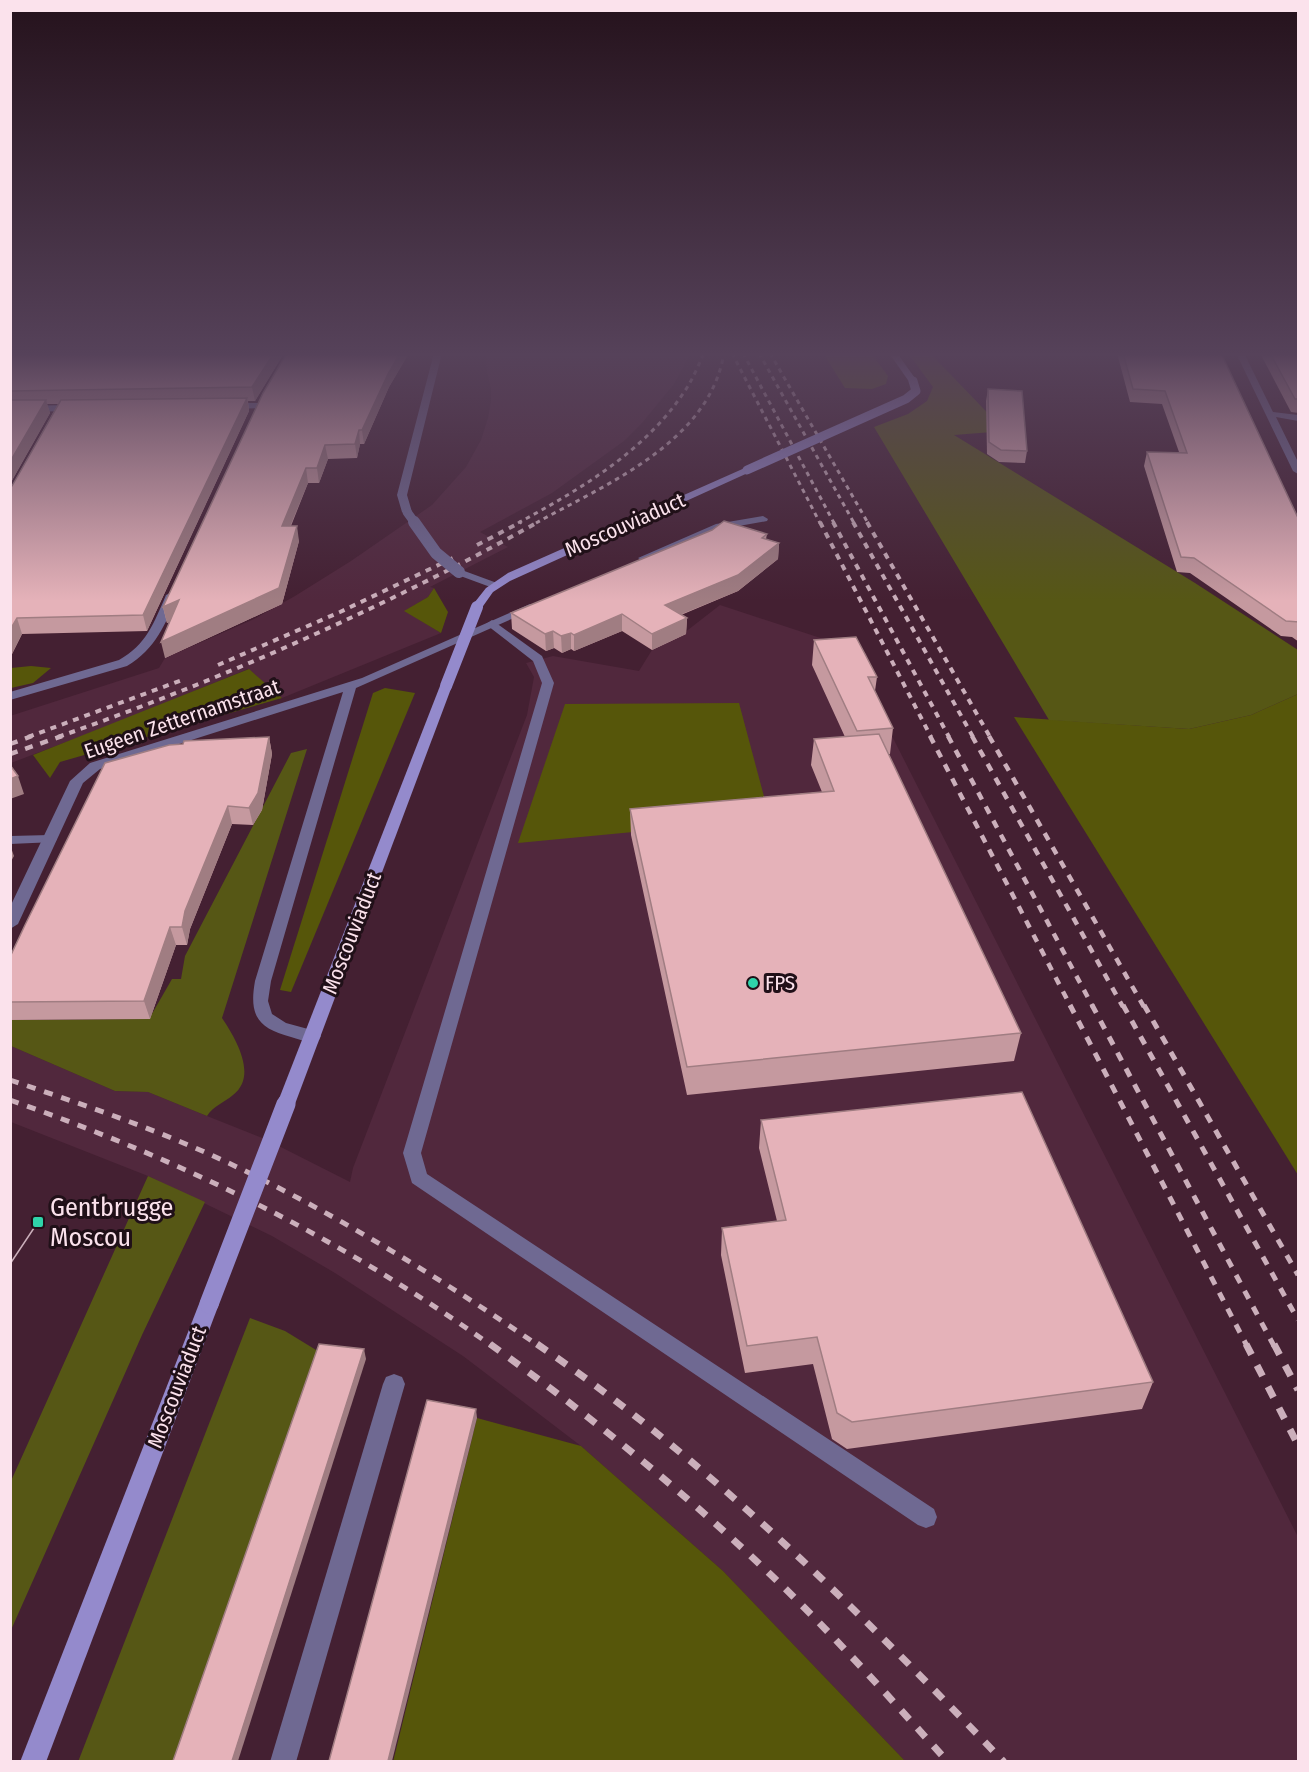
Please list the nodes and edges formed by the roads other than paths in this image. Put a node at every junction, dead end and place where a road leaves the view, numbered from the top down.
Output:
1 (417, 436) edge
2 (824, 436) edge
3 (1282, 436) edge
4 (1299, 471) edge
5 (763, 519) dead end
6 (633, 563) edge
7 (493, 585) junction
8 (175, 588) edge
9 (546, 600) edge
10 (492, 624) junction
11 (351, 685) junction
12 (10, 696) edge
13 (50, 839) junction
14 (10, 840) edge
15 (10, 924) edge
16 (313, 1036) junction
17 (394, 1384) dead end
18 (926, 1517) dead end
19 (33, 1761) edge
20 (283, 1761) edge

1 - 7 street, bridge
2 - 7 street, Moscouviaduct, bridge
3 - 4 street
5 - 6 street
7 - 16 street, Moscouviaduct, bridge
8 - 12 street
9 - 10 street, Eugeen Zetternamstraat
10 - 11 street, Eugeen Zetternamstraat
10 - 18 street
11 - 13 street, Eugeen Zetternamstraat
11 - 16 street
13 - 14 street
13 - 15 street, Eugeen Zetternamstraat
16 - 19 street, Moscouviaduct, bridge
17 - 20 street

